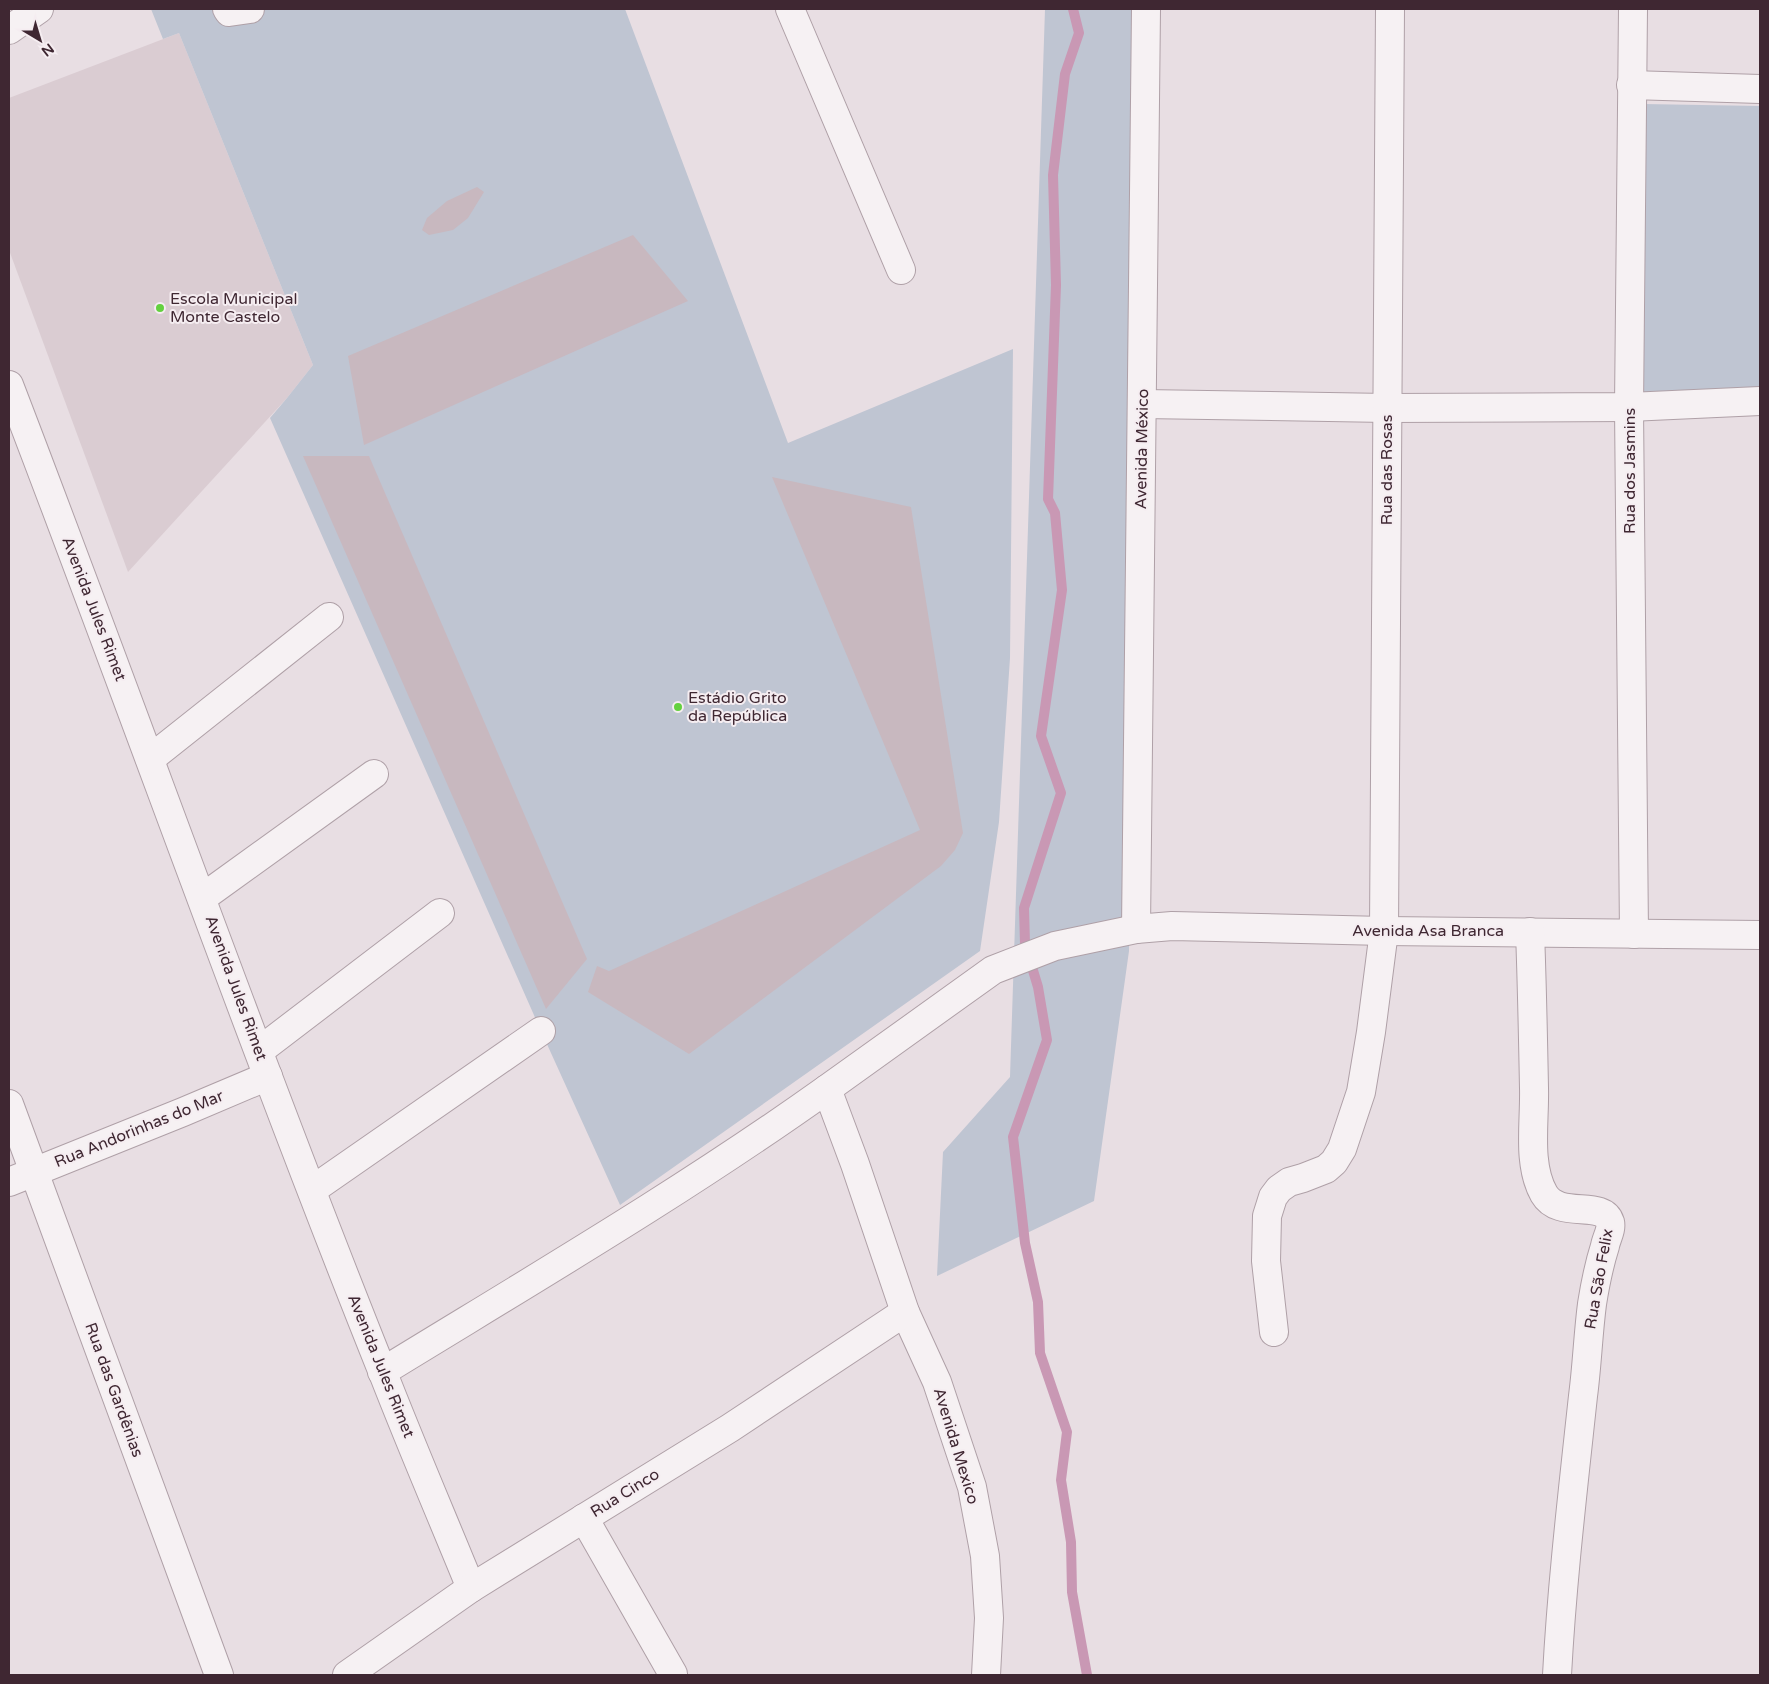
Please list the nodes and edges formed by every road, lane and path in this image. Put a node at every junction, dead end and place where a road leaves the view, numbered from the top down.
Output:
1 (39, 9) edge
2 (227, 9) edge
3 (250, 9) edge
4 (790, 9) edge
5 (1146, 9) edge
6 (1390, 9) edge
7 (1633, 9) edge
8 (9, 30) edge
9 (1631, 85) junction
10 (1760, 88) edge
11 (902, 270) dead end
12 (9, 385) edge
13 (1760, 401) edge
14 (1143, 404) junction
15 (1629, 407) junction
16 (1387, 408) junction
17 (329, 617) dead end
18 (150, 759) junction
19 (374, 774) dead end
20 (202, 898) junction
21 (440, 913) dead end
22 (1136, 929) junction
23 (1384, 931) junction
24 (1530, 932) junction
25 (1634, 934) junction
26 (1760, 935) edge
27 (541, 1031) dead end
28 (264, 1064) junction
29 (827, 1089) junction
30 (9, 1104) edge
31 (34, 1172) junction
32 (9, 1182) edge
33 (312, 1190) junction
34 (905, 1312) junction
35 (1274, 1332) dead end
36 (382, 1372) junction
37 (584, 1518) junction
38 (472, 1588) junction
39 (673, 1674) dead end
40 (219, 1675) edge
41 (347, 1675) edge
42 (986, 1675) edge
43 (1557, 1675) edge

1 - 8 street
2 - 3 street
4 - 11 street
5 - 14 street, Avenida México
6 - 16 street, Rua das Rosas
7 - 9 street, Rua dos Jasmins
9 - 10 street
9 - 15 street, Rua dos Jasmins
12 - 18 street, Avenida Jules Rimet
13 - 15 street
14 - 16 street
14 - 22 street, Avenida México
15 - 16 street
15 - 25 street, Rua dos Jasmins
16 - 23 street, Rua das Rosas
17 - 18 street
18 - 20 street, Avenida Jules Rimet
19 - 20 street
20 - 28 street, Avenida Jules Rimet
21 - 28 street, Rua Andorinhas do Mar
22 - 23 street, Avenida Asa Branca
22 - 29 street, Avenida Asa Branca
23 - 24 street, Avenida Asa Branca
23 - 35 street, Rua das Rosas
24 - 25 street, Avenida Asa Branca
24 - 43 street, Rua São Felix
25 - 26 street, Avenida Asa Branca
27 - 33 street
28 - 31 street, Rua Andorinhas do Mar
28 - 33 street, Avenida Jules Rimet
29 - 34 street, Avenida Mexico
29 - 36 street, Avenida Asa Branca
30 - 31 street, Rua das Gardênias
31 - 32 street, Rua Andorinhas do Mar
31 - 40 street, Rua das Gardênias
33 - 36 street, Avenida Jules Rimet
34 - 37 street, Rua Cinco
34 - 42 street, Avenida Mexico
36 - 38 street, Avenida Jules Rimet
37 - 38 street, Rua Cinco
37 - 39 street
38 - 41 street, Rua Cinco

